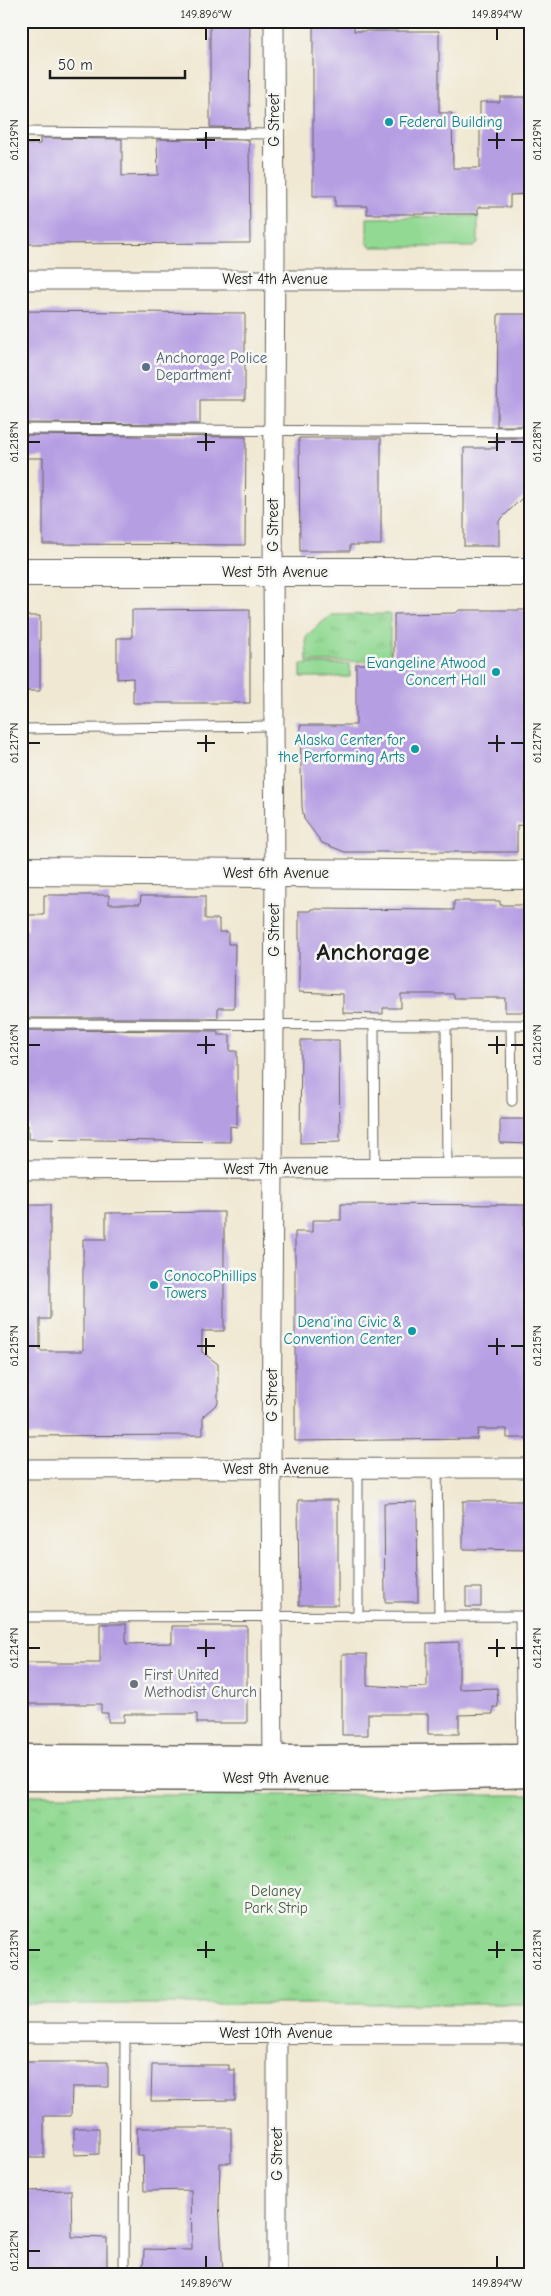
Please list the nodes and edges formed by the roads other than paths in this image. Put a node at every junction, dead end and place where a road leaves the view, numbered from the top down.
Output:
1 (274, 21) edge
2 (21, 132) edge
3 (274, 134) junction
4 (274, 279) junction
5 (21, 280) edge
6 (530, 280) edge
7 (21, 429) edge
8 (274, 430) junction
9 (530, 432) edge
10 (21, 572) edge
11 (273, 572) junction
12 (530, 572) edge
13 (274, 726) junction
14 (21, 728) edge
15 (21, 871) edge
16 (275, 872) junction
17 (530, 875) edge
18 (21, 1024) edge
19 (446, 1025) junction
20 (511, 1025) junction
21 (530, 1025) edge
22 (274, 1026) junction
23 (374, 1026) junction
24 (512, 1101) dead end
25 (448, 1168) junction
26 (530, 1168) edge
27 (273, 1169) junction
28 (375, 1169) junction
29 (21, 1170) edge
30 (437, 1468) junction
31 (530, 1468) edge
32 (21, 1469) edge
33 (271, 1469) junction
34 (358, 1469) junction
35 (525, 1616) edge
36 (21, 1617) edge
37 (358, 1617) junction
38 (439, 1617) junction
39 (272, 1618) junction
40 (21, 1758) edge
41 (527, 1762) edge
42 (273, 1769) junction
43 (21, 1777) edge
44 (21, 2032) edge
45 (125, 2033) junction
46 (277, 2033) junction
47 (530, 2034) edge
48 (124, 2275) edge
49 (277, 2275) edge

1 - 3 street, G Street
2 - 3 lane
3 - 4 street, G Street
4 - 5 street, West 4th Avenue
4 - 6 street, West 4th Avenue
4 - 8 street, G Street
7 - 8 lane
8 - 9 lane
8 - 11 street, G Street
10 - 11 main road, West 5th Avenue
11 - 12 main road, West 5th Avenue
11 - 13 street, G Street
13 - 14 lane
13 - 16 street, G Street
15 - 16 main road, West 6th Avenue
16 - 17 main road, West 6th Avenue
16 - 22 street, G Street
18 - 22 lane
19 - 20 lane
19 - 23 lane
19 - 25 lane
20 - 21 lane
20 - 24 lane
22 - 23 lane
22 - 27 street, G Street
23 - 28 lane
25 - 26 street, West 7th Avenue
25 - 28 street, West 7th Avenue
27 - 28 street, West 7th Avenue
27 - 29 street, West 7th Avenue
27 - 33 street, G Street
30 - 31 street, West 8th Avenue
30 - 34 street, West 8th Avenue
30 - 38 lane
32 - 33 street, West 8th Avenue
33 - 34 street, West 8th Avenue
33 - 39 street, G Street
34 - 37 lane
35 - 38 lane
35 - 41 lane
36 - 39 lane
37 - 38 lane
37 - 39 lane
39 - 42 street, G Street
40 - 42 street, West 9th Avenue
41 - 42 street, West 9th Avenue
42 - 43 street, West 9th Avenue
44 - 45 street, West 10th Avenue
45 - 46 street, West 10th Avenue
45 - 48 lane
46 - 47 street, West 10th Avenue
46 - 49 street, G Street

